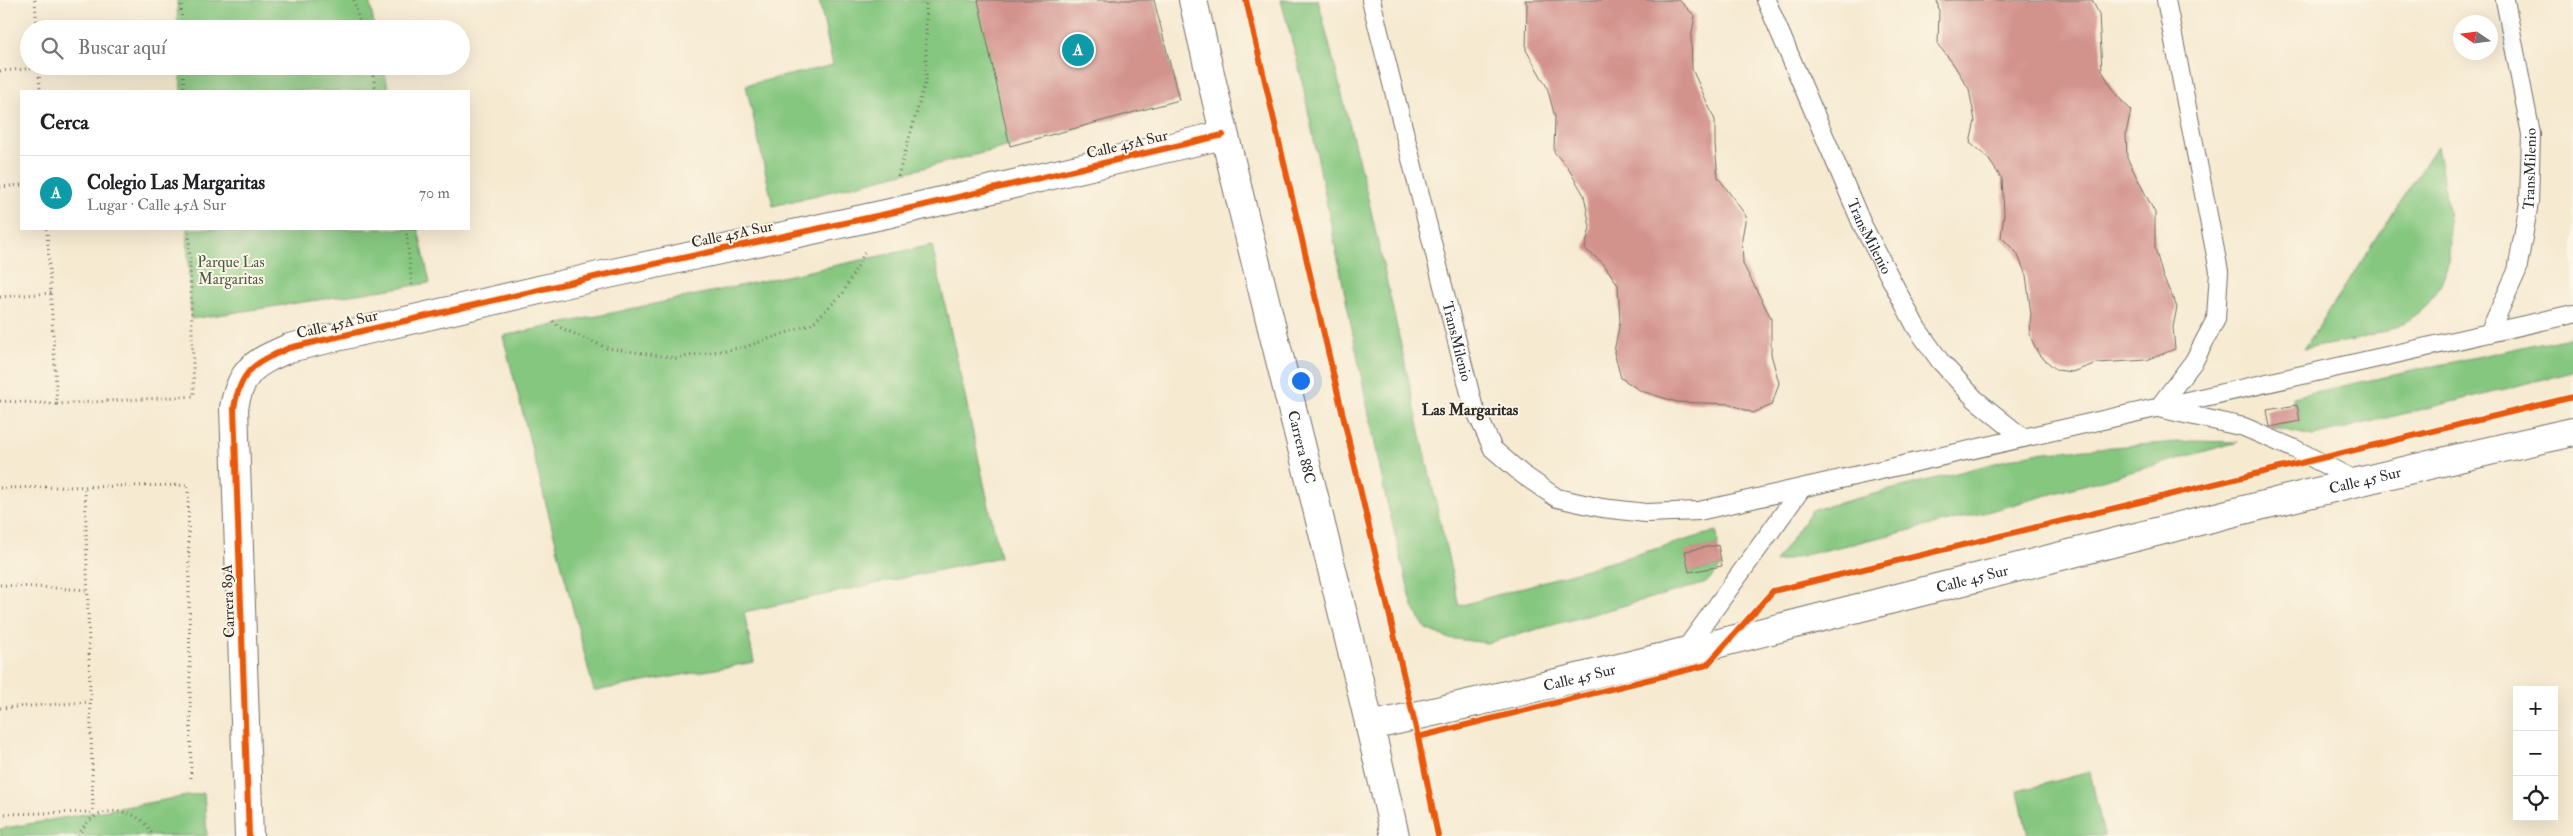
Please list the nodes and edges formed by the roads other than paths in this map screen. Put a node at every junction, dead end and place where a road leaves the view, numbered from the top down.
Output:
1 (1193, 0) edge
2 (1371, 0) edge
3 (1766, 0) edge
4 (2166, 0) edge
5 (2505, 0) edge
6 (1223, 135) junction
7 (2573, 314) edge
8 (2489, 333) junction
9 (251, 368) joint
10 (2158, 408) junction
11 (2573, 432) edge
12 (2023, 438) junction
13 (2358, 482) junction
14 (1802, 488) junction
15 (1684, 651) junction
16 (1370, 726) junction
17 (249, 836) edge
18 (1395, 836) edge

1 - 6 street, Carrera 88C
2 - 14 lane, TransMilenio
3 - 12 lane, TransMilenio
4 - 10 lane
5 - 8 lane, TransMilenio
6 - 9 street, Calle 45A Sur
6 - 16 street, Carrera 88C
7 - 8 lane, TransMilenio
8 - 10 lane, TransMilenio
9 - 17 street, Carrera 89A
10 - 12 lane, TransMilenio
10 - 13 lane
11 - 13 street, Calle 45 Sur
12 - 14 lane, TransMilenio
13 - 15 street, Calle 45 Sur
14 - 15 lane
15 - 16 street, Calle 45 Sur
16 - 18 street, Carrera 88C

